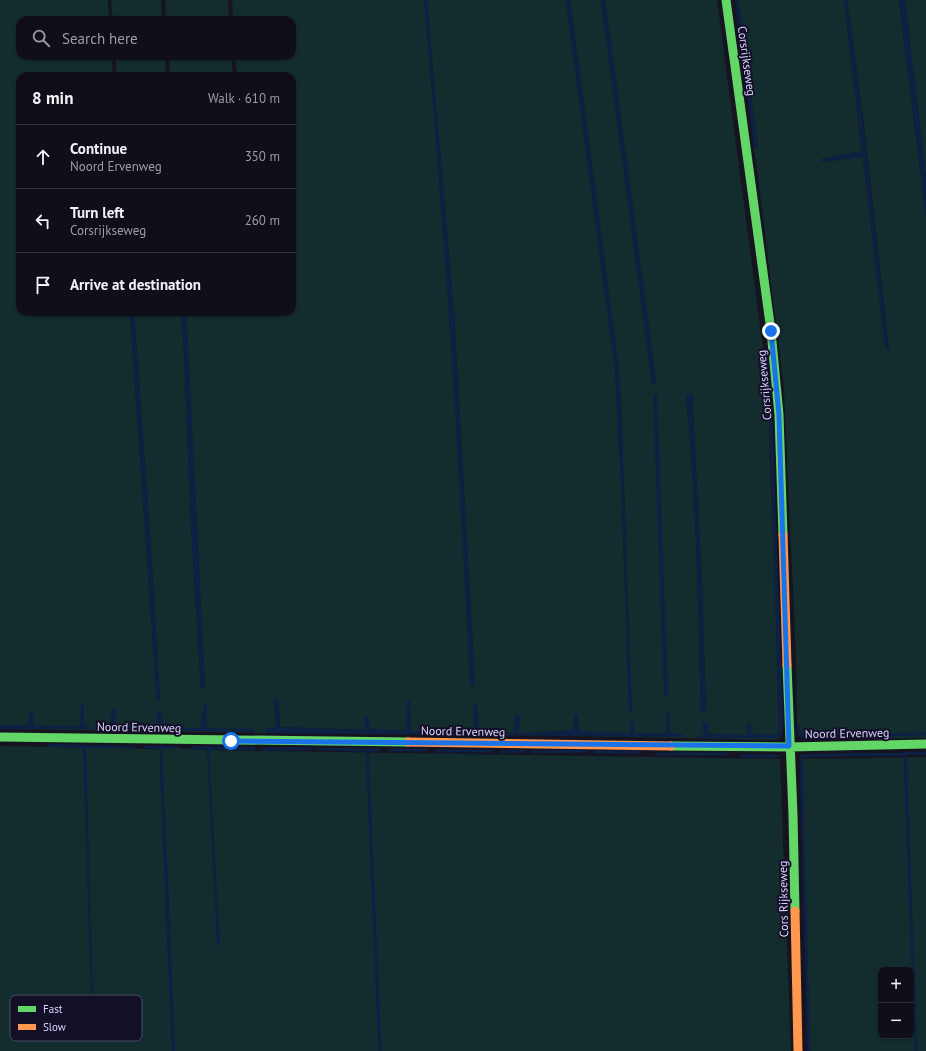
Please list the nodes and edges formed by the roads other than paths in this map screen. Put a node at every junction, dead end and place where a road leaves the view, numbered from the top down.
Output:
1 (726, 0) edge
2 (0, 737) edge
3 (926, 744) edge
4 (789, 746) junction
5 (798, 1051) edge

1 - 4 street, Corsrijkseweg
2 - 4 street, Noord Ervenweg
3 - 4 street, Noord Ervenweg
4 - 5 street, Cors Rijkseweg

